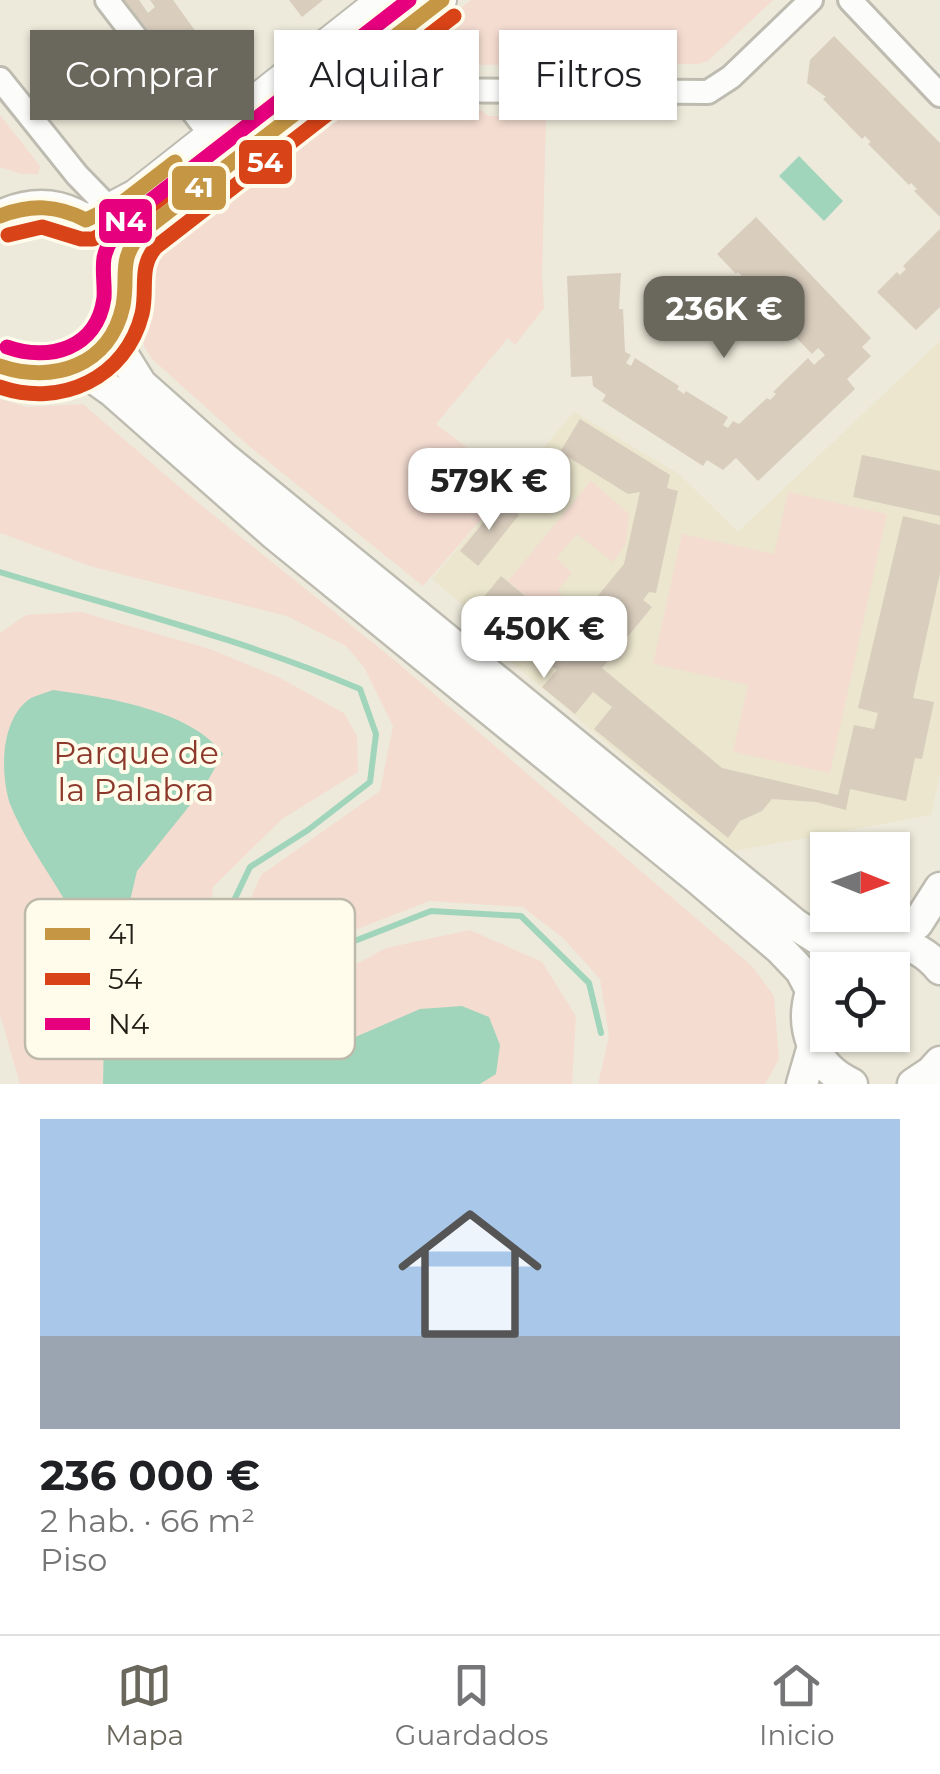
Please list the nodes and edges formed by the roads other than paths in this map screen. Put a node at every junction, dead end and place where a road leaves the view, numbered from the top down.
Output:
1 (107, 0) edge
2 (442, 0) edge
3 (850, 0) edge
4 (379, 1) edge
5 (804, 3) edge
6 (405, 30) edge
7 (0, 79) edge
8 (479, 90) edge
9 (940, 95) edge
10 (289, 120) edge
11 (211, 135) junction
12 (6, 210) edge
13 (98, 214) junction
14 (121, 266) junction
15 (112, 336) junction
16 (0, 366) edge
17 (78, 367) junction
18 (940, 888) edge
19 (884, 940) junction
20 (851, 946) junction
21 (842, 952) edge
22 (940, 969) edge
23 (810, 990) joint
24 (810, 1033) edge
25 (811, 1052) edge
26 (816, 1052) edge
27 (940, 1062) edge
28 (802, 1084) edge
29 (852, 1084) edge
30 (913, 1084) edge

1 - 11 street
2 - 6 street
3 - 9 street
4 - 11 street
5 - 8 street
7 - 13 street
10 - 14 street
11 - 13 street
12 - 13 main road
13 - 14 main road
14 - 15 main road
15 - 17 main road
15 - 20 main road
16 - 17 main road
17 - 23 main road
18 - 19 main road
19 - 20 main road
19 - 22 main road
20 - 21 main road
23 - 24 main road
25 - 28 main road
26 - 29 main road
27 - 30 main road

